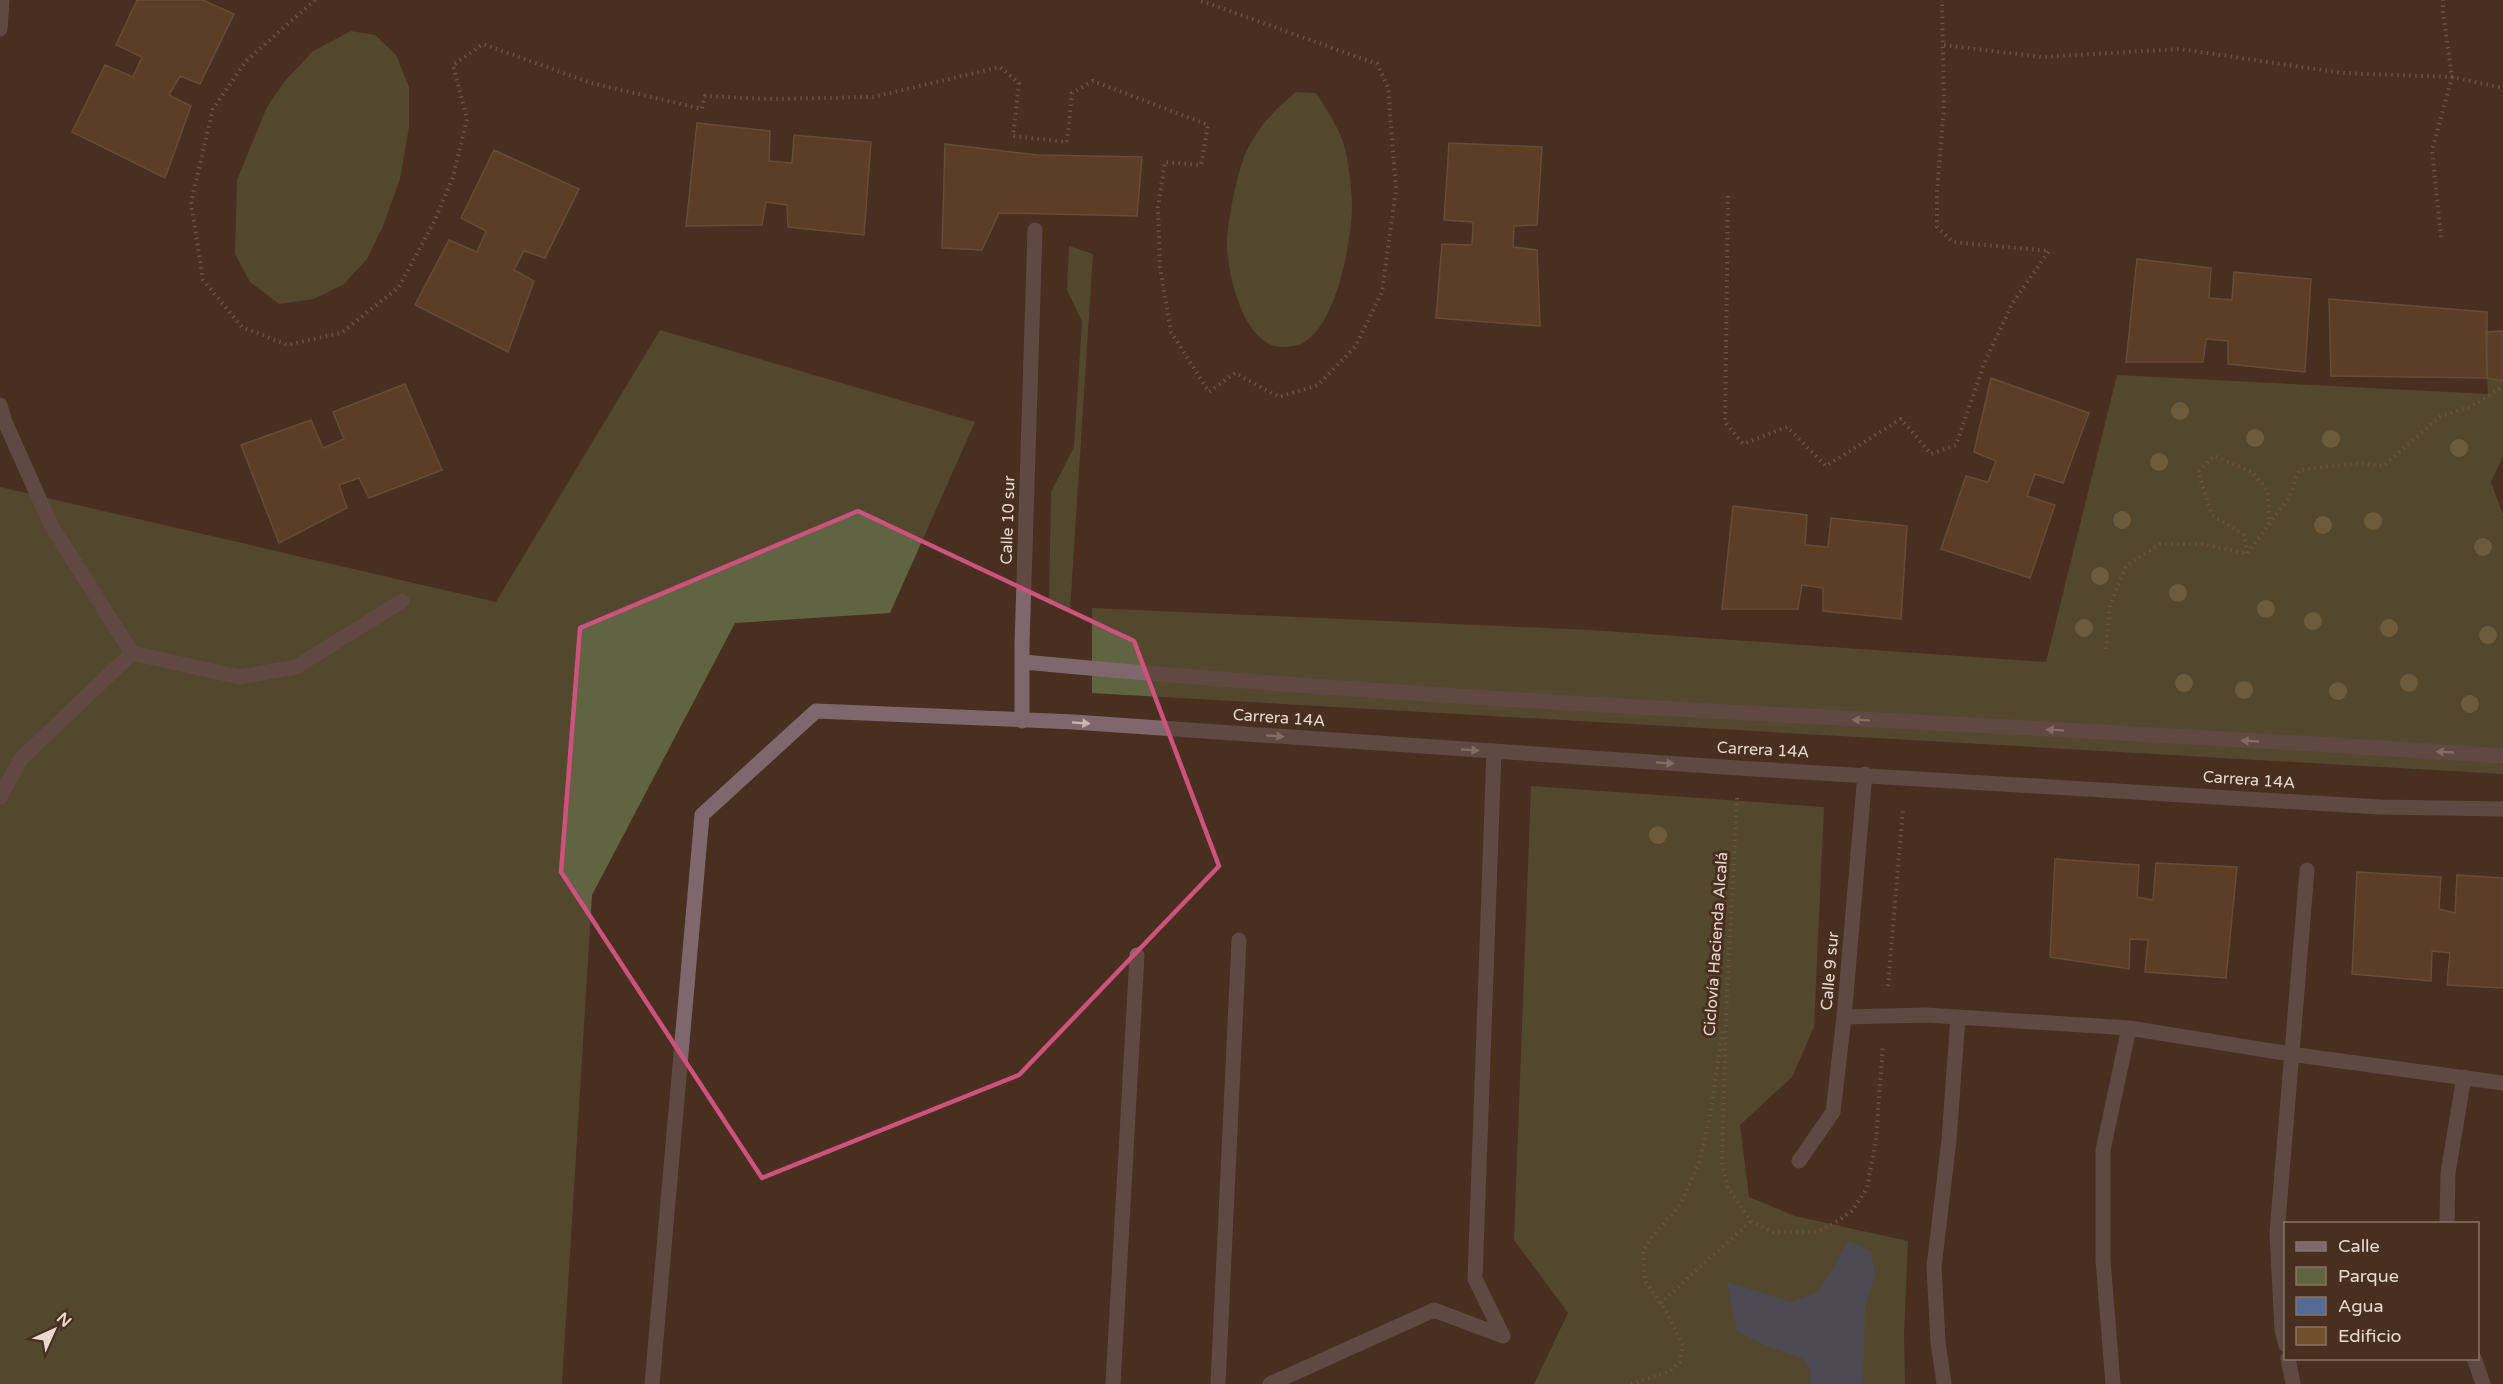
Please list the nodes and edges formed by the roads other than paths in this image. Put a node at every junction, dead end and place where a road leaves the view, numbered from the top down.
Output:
1 (2, 0) edge
2 (0, 28) edge
3 (1035, 230) dead end
4 (0, 405) edge
5 (402, 601) dead end
6 (132, 653) junction
7 (1024, 662) junction
8 (1022, 721) junction
9 (1494, 751) junction
10 (2503, 756) edge
11 (1865, 774) junction
12 (0, 797) edge
13 (2503, 809) edge
14 (2307, 870) dead end
15 (1239, 940) dead end
16 (1137, 955) dead end
17 (1844, 1017) junction
18 (1958, 1017) junction
19 (2129, 1028) junction
20 (2290, 1054) junction
21 (2464, 1077) junction
22 (2503, 1083) edge
23 (1799, 1161) dead end
24 (2447, 1222) edge
25 (2284, 1337) edge
26 (2288, 1360) edge
27 (2474, 1360) edge
28 (652, 1384) edge
29 (1113, 1384) edge
30 (1218, 1384) edge
31 (1269, 1384) edge
32 (1944, 1384) edge
33 (2113, 1384) edge
34 (2293, 1384) edge
35 (2483, 1384) edge

1 - 2 street
3 - 7 street, Calle 10 sur
4 - 6 street
5 - 6 street
6 - 12 street
7 - 8 street, Calle 10 sur
10 -> 7 street, Carrera 14A
8 -> 9 street, Carrera 14A
8 - 28 street, Carrera 14A
9 -> 11 street, Carrera 14A
9 - 31 street
11 - 13 street, Carrera 14A
11 - 17 street, Calle 9 sur
14 - 20 street
15 - 30 street
16 - 29 street
17 - 18 street
17 - 23 street, Calle 9 sur
18 - 19 street
18 - 32 street
19 - 20 street
19 - 33 street
20 - 21 street
20 - 25 street
21 - 22 street
21 - 24 street
26 - 34 street
27 - 35 street

